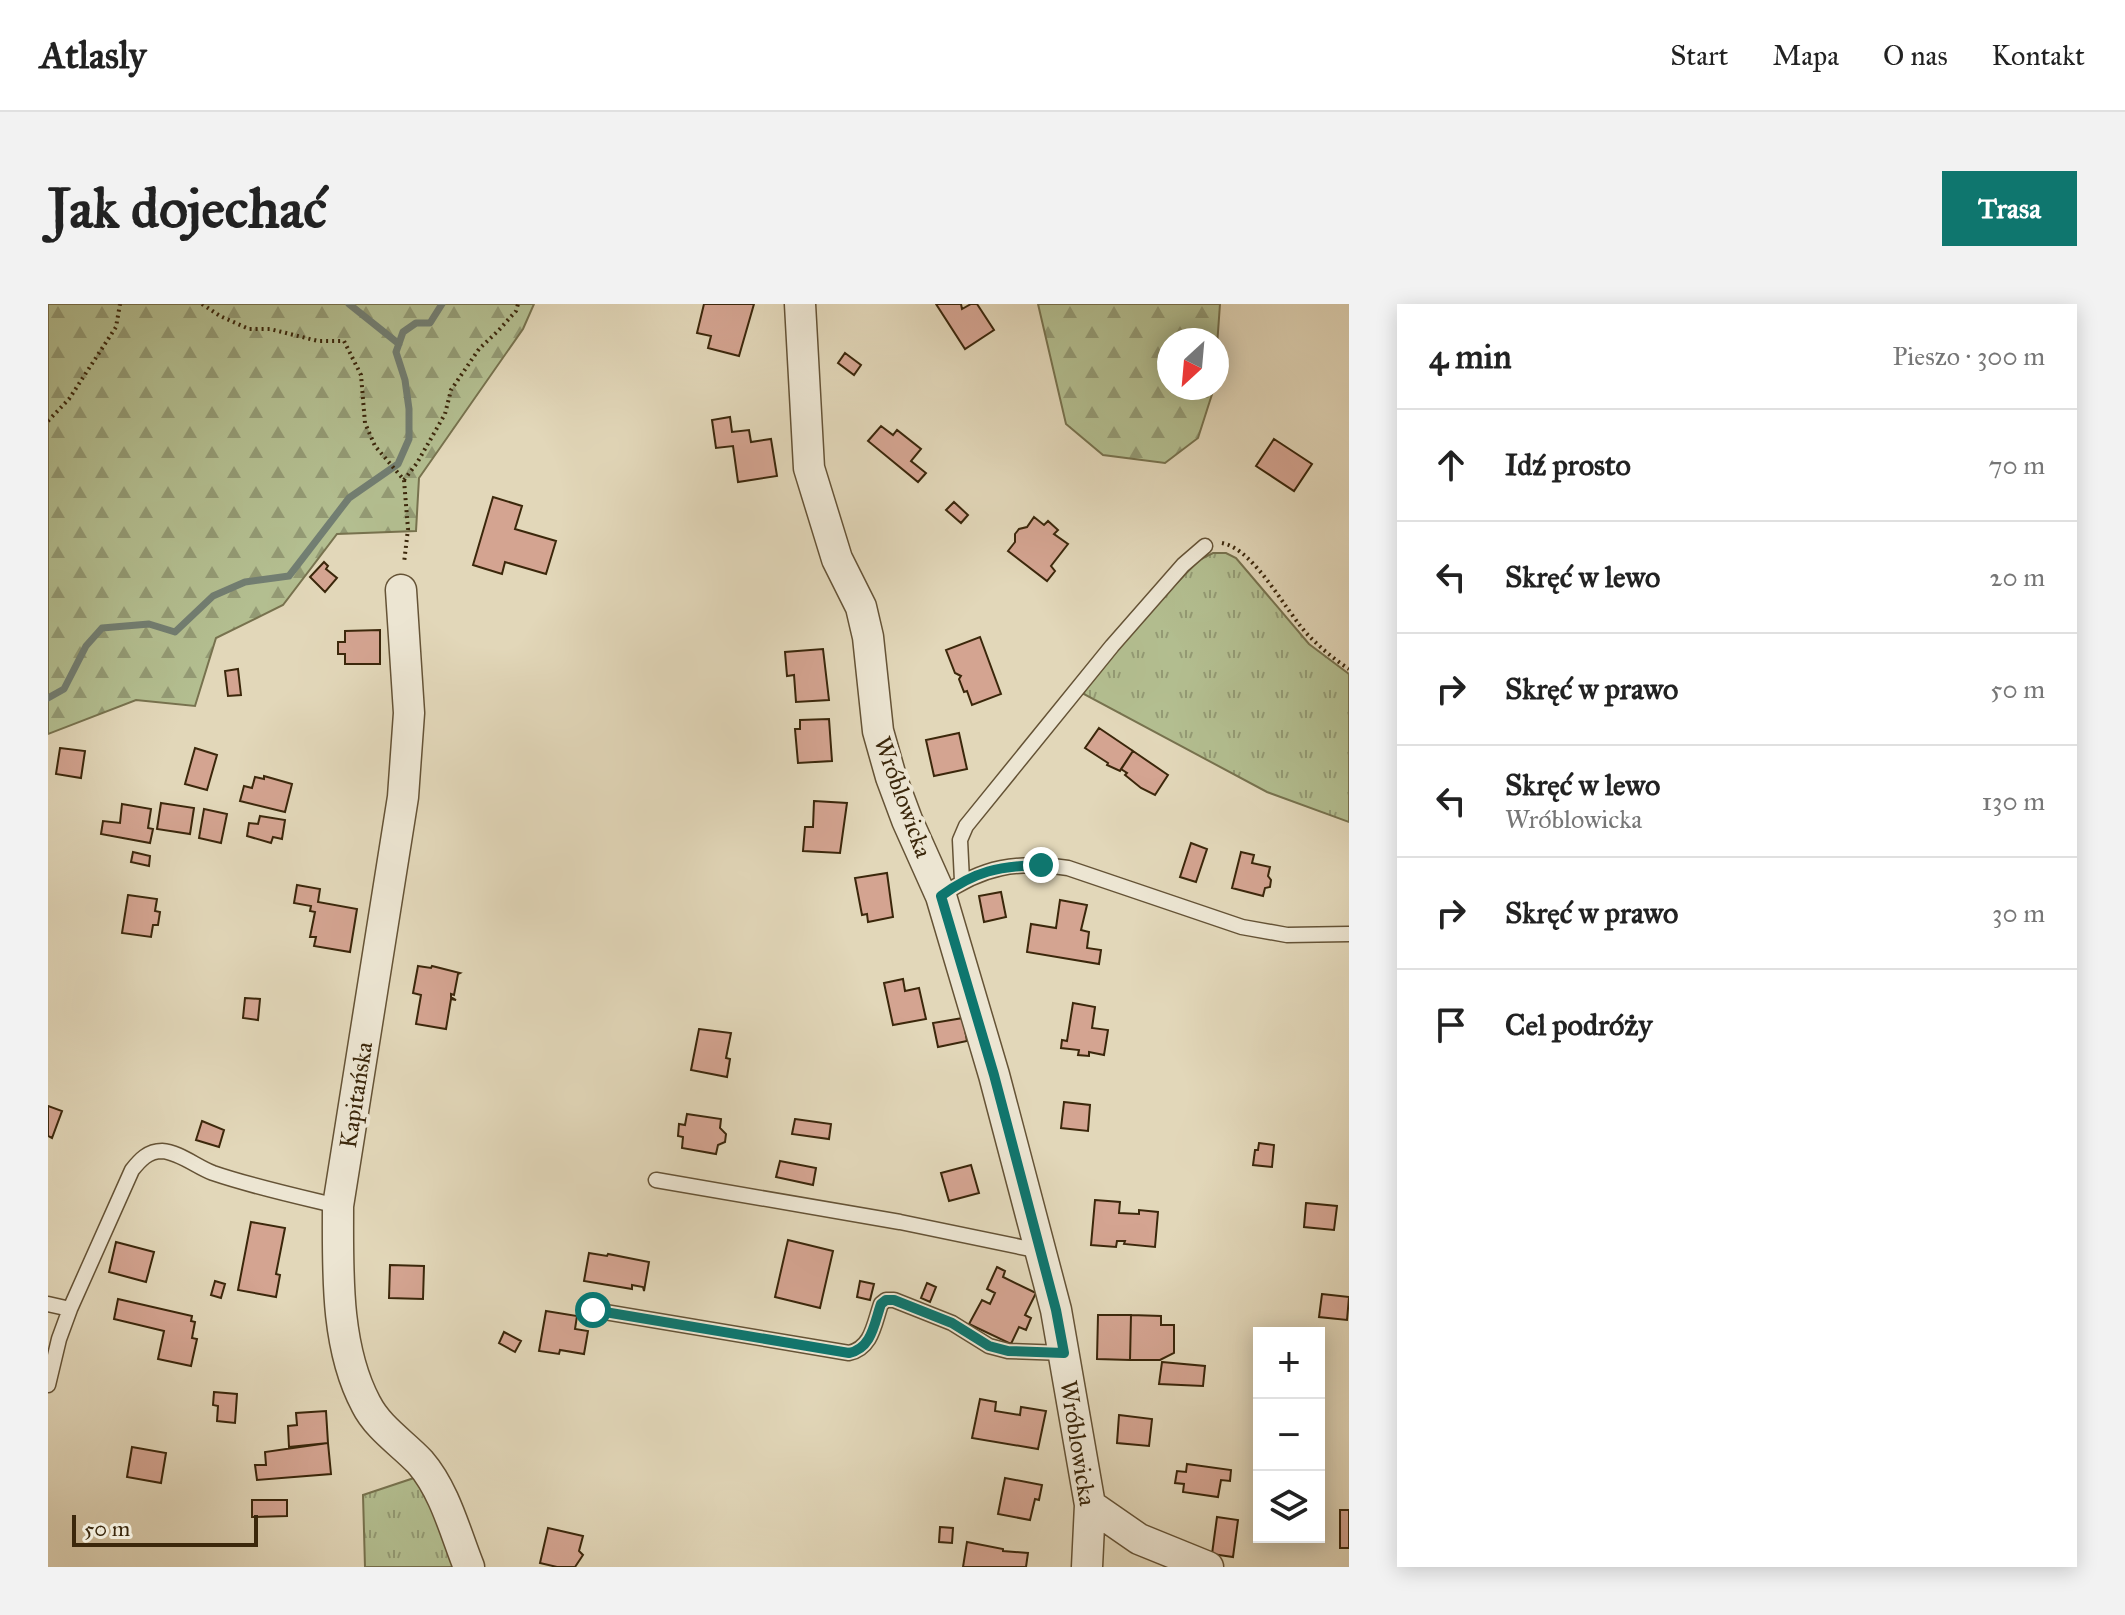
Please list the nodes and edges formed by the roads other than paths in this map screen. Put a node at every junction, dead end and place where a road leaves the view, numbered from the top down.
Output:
1 (800, 304) edge
2 (1205, 546) road end
3 (401, 590) road end
4 (951, 888) junction
5 (1349, 934) edge
6 (656, 1180) dead end
7 (338, 1206) junction
8 (1040, 1251) junction
9 (48, 1304) edge
10 (70, 1309) junction
11 (593, 1310) dead end
12 (1064, 1353) junction
13 (48, 1385) edge
14 (1090, 1505) junction
15 (469, 1567) edge
16 (1087, 1567) edge
17 (1208, 1567) edge

1 - 4 street, Wróblowicka
2 - 4 lane
3 - 7 street, Kapitańska
4 - 5 lane
4 - 8 street, Wróblowicka
6 - 8 lane
7 - 10 lane
7 - 15 street, Kapitańska
8 - 12 street, Wróblowicka
9 - 10 lane
10 - 13 lane
11 - 12 lane
12 - 14 street, Wróblowicka
14 - 16 street, Wróblowicka
14 - 17 street

